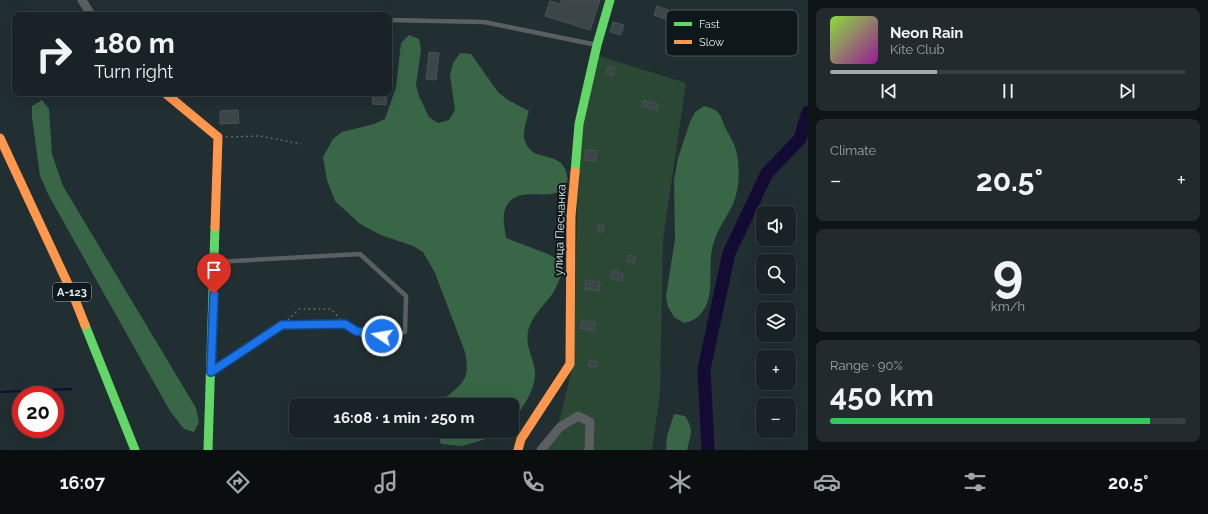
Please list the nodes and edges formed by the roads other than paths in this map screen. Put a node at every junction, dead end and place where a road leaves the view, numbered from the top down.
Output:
1 (82, 0) edge
2 (610, 0) edge
3 (89, 12) edge
4 (392, 20) edge
5 (597, 45) junction
6 (169, 96) edge
7 (0, 138) edge
8 (215, 262) junction
9 (211, 372) junction
10 (135, 450) edge
11 (208, 450) edge
12 (518, 450) edge
13 (541, 450) edge
14 (589, 450) edge

1 - 3 street
2 - 5 street, улица Песчанка
4 - 5 lane
5 - 12 street, улица Песчанка
6 - 8 street
7 - 10 street, А-123
8 - 9 street
8 - 9 lane
9 - 11 street
13 - 14 street

